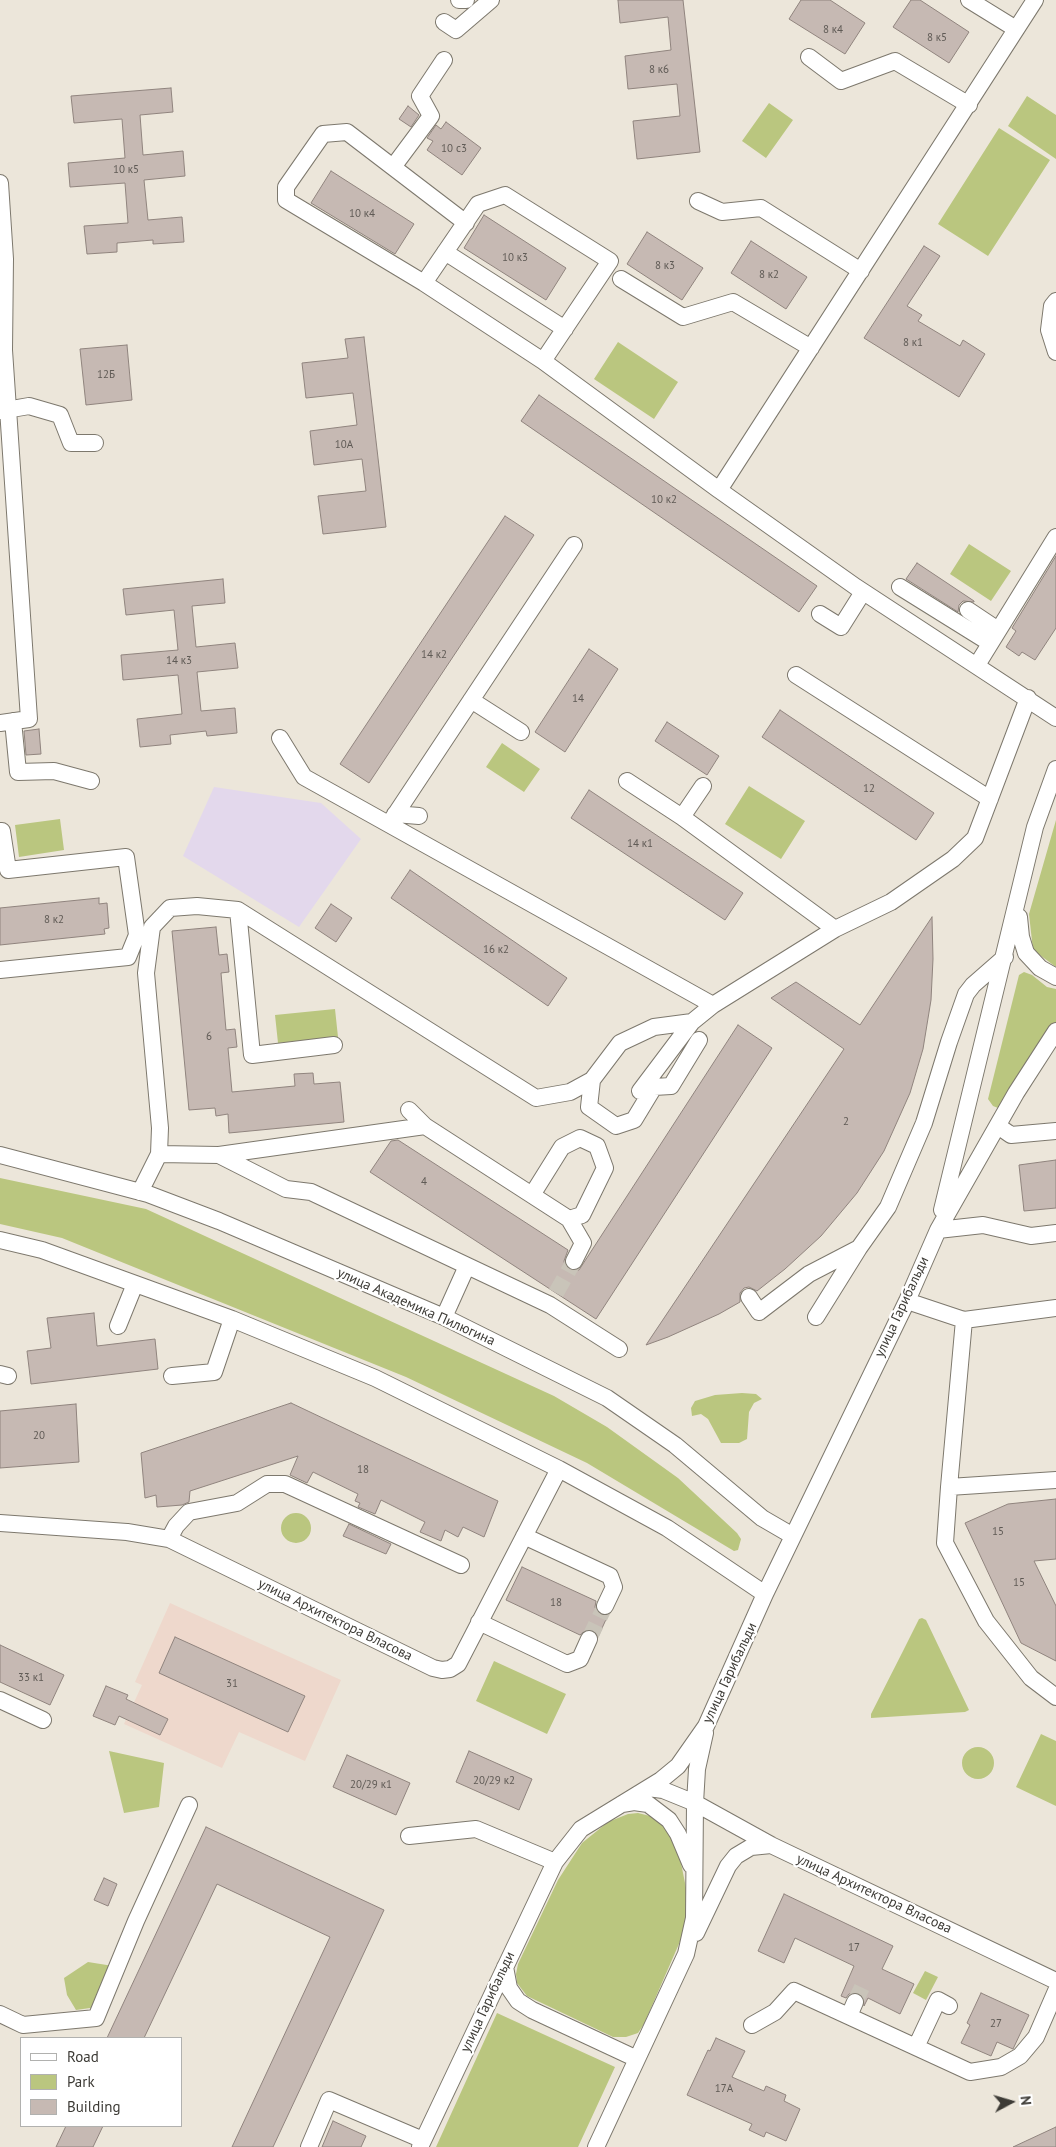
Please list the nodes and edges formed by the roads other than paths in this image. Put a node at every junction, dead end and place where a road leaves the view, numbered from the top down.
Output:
1 (459, 0) edge
2 (466, 0) edge
3 (491, 0) edge
4 (969, 0) edge
5 (1035, 0) edge
6 (444, 22) dead end
7 (1016, 28) junction
8 (809, 57) dead end
9 (444, 60) dead end
10 (968, 105) junction
11 (393, 167) junction
12 (0, 183) edge
13 (698, 201) dead end
14 (466, 223) junction
15 (445, 252) junction
16 (861, 271) junction
17 (621, 279) dead end
18 (424, 283) junction
19 (1056, 301) edge
20 (564, 329) junction
21 (811, 348) junction
22 (2, 351) edge
23 (1056, 352) edge
24 (543, 361) junction
25 (4, 410) edge
26 (96, 443) dead end
27 (719, 490) junction
28 (1056, 537) edge
29 (574, 545) dead end
30 (900, 587) dead end
31 (863, 592) junction
32 (968, 610) dead end
33 (820, 614) dead end
34 (994, 636) junction
35 (977, 665) junction
36 (796, 675) dead end
37 (1028, 698) junction
38 (471, 700) junction
39 (1056, 718) edge
40 (6, 722) edge
41 (521, 732) dead end
42 (280, 738) dead end
43 (1056, 769) edge
44 (91, 781) dead end
45 (627, 781) dead end
46 (697, 788) dead end
47 (990, 799) junction
48 (419, 816) dead end
49 (682, 817) junction
50 (392, 819) junction
51 (0, 831) edge
52 (1018, 902) junction
53 (238, 910) junction
54 (835, 929) junction
55 (1005, 957) junction
56 (0, 970) edge
57 (1056, 977) edge
58 (713, 1005) junction
59 (692, 1022) junction
60 (1056, 1031) edge
61 (699, 1040) dead end
62 (334, 1045) dead end
63 (592, 1080) junction
64 (640, 1091) dead end
65 (409, 1110) dead end
66 (425, 1126) junction
67 (998, 1126) junction
68 (1056, 1131) edge
69 (159, 1154) junction
70 (0, 1155) edge
71 (219, 1155) junction
72 (140, 1192) junction
73 (532, 1195) junction
74 (569, 1219) junction
75 (938, 1230) junction
76 (1056, 1233) edge
77 (0, 1240) edge
78 (859, 1248) junction
79 (574, 1261) tunnel mouth
80 (467, 1266) junction
81 (135, 1284) junction
82 (749, 1297) dead end
83 (907, 1301) junction
84 (1056, 1308) edge
85 (444, 1317) junction
86 (816, 1317) dead end
87 (232, 1319) junction
88 (964, 1320) junction
89 (118, 1326) dead end
90 (619, 1349) dead end
91 (172, 1376) dead end
92 (558, 1469) junction
93 (1056, 1480) edge
94 (949, 1487) junction
95 (0, 1523) edge
96 (524, 1536) junction
97 (793, 1536) junction
98 (170, 1539) junction
99 (461, 1565) dead end
100 (766, 1594) junction
101 (605, 1606) tunnel mouth
102 (479, 1622) junction
103 (589, 1639) tunnel mouth
104 (1056, 1697) edge
105 (0, 1700) edge
106 (43, 1720) dead end
107 (706, 1726) junction
108 (648, 1788) junction
109 (695, 1802) junction
110 (620, 1804) junction
111 (188, 1805) dead end
112 (409, 1836) dead end
113 (771, 1845) junction
114 (556, 1862) junction
115 (694, 1874) junction
116 (686, 1954) junction
117 (505, 1967) junction
118 (1056, 1981) edge
119 (1056, 1991) edge
120 (949, 2006) dead end
121 (0, 2014) edge
122 (752, 2025) dead end
123 (916, 2047) junction
124 (637, 2059) junction
125 (421, 2144) edge
126 (309, 2147) edge
127 (596, 2147) edge

1 - 2 street
3 - 6 street
4 - 7 street
5 - 7 street
7 - 10 street
8 - 10 street
9 - 11 street
10 - 16 street
11 - 14 street
11 - 18 street
12 - 22 street
13 - 16 street
14 - 15 street
14 - 20 street
15 - 18 street
15 - 20 street
16 - 21 street
17 - 21 street
18 - 24 street
19 - 23 street
20 - 24 street
21 - 27 street
22 - 25 street
24 - 27 street
25 - 26 street
25 - 40 street
27 - 31 street
28 - 34 street
29 - 38 street
30 - 34 street
31 - 33 street
31 - 35 street
32 - 34 street
34 - 35 street
35 - 37 street
36 - 47 street
37 - 39 street
37 - 47 street
38 - 41 street
38 - 50 street
40 - 44 street
42 - 50 street
43 - 52 street, улица Гарибальди
45 - 49 street
46 - 49 street
47 - 54 street
48 - 50 street
49 - 54 street
50 - 58 street
51 - 56 street
52 - 55 street, улица Гарибальди
52 - 57 street, улица Гарибальди
53 - 62 street
53 - 63 street
53 - 69 street
54 - 58 street
55 - 75 street, улица Гарибальди
55 - 78 street
58 - 59 street
59 - 63 street
59 - 64 street
60 - 67 street, улица Гарибальди
61 - 63 street
65 - 66 street
66 - 71 street
66 - 73 street
67 - 68 street
67 - 75 street, улица Гарибальди
69 - 71 street
69 - 72 street
70 - 72 street, улица Академика Пилюгина
71 - 80 street
72 - 85 street, улица Академика Пилюгина
73 - 74 street
73 - 74 street
74 - 79 street
75 - 76 street
75 - 83 street, улица Гарибальди
77 - 81 street
78 - 82 street
78 - 86 street
80 - 85 street
80 - 90 street
81 - 87 street
81 - 89 street
83 - 88 street
83 - 97 street, улица Гарибальди
84 - 88 street
85 - 97 street, улица Академика Пилюгина
87 - 91 street
87 - 92 street
88 - 94 street
92 - 96 street, улица Архитектора Власова
92 - 100 street
93 - 94 street
94 - 104 street
95 - 98 street, улица Архитектора Власова
96 - 101 street
96 - 102 street, улица Архитектора Власова
97 - 100 street, улица Гарибальди
98 - 99 street
98 - 102 street, улица Архитектора Власова
100 - 107 street, улица Гарибальди
102 - 103 street
105 - 106 street
107 - 108 street, улица Гарибальди
107 - 109 street
108 - 109 street, улица Архитектора Власова
108 - 110 street, улица Гарибальди
109 - 113 street, улица Архитектора Власова
109 - 115 street
110 - 114 street, улица Гарибальди
110 - 115 street
111 - 121 street
112 - 114 street
113 - 116 street
113 - 118 street, улица Архитектора Власова
114 - 117 street, улица Гарибальди
115 - 116 street
116 - 124 street
117 - 124 street
117 - 125 street, улица Гарибальди
119 - 123 street
120 - 123 street
122 - 123 street
124 - 127 street
125 - 126 street

